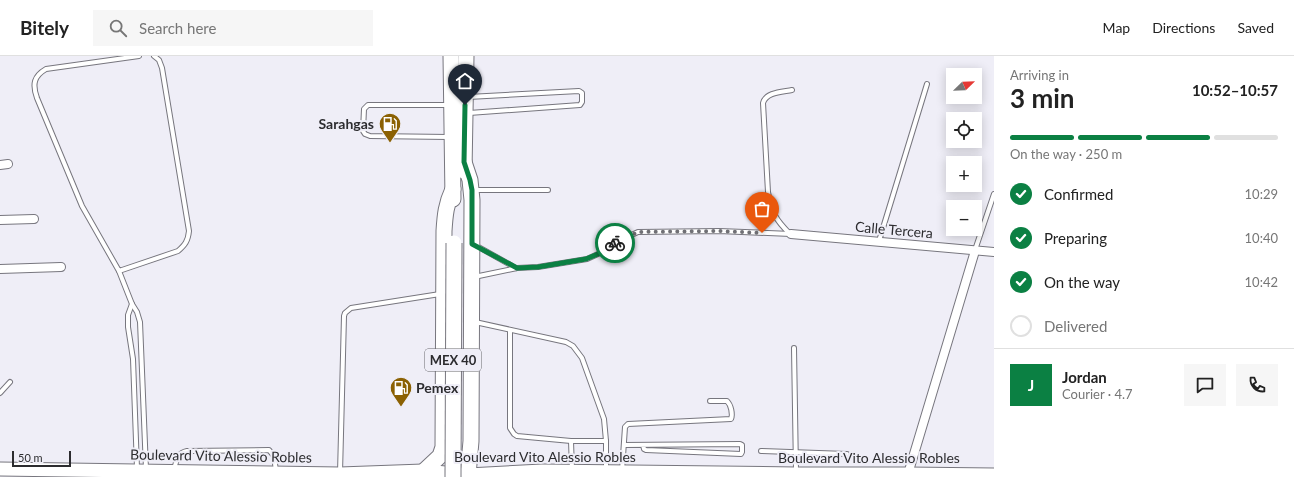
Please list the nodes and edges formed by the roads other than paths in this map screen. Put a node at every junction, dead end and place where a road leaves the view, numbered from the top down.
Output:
1 (139, 56) edge
2 (154, 56) edge
3 (451, 56) edge
4 (466, 56) edge
5 (927, 84) dead end
6 (792, 90) dead end
7 (465, 97) junction
8 (452, 105) junction
9 (464, 113) junction
10 (452, 137) junction
11 (464, 162) junction
12 (453, 189) junction
13 (472, 190) junction
14 (548, 190) dead end
15 (994, 194) edge
16 (34, 219) dead end
17 (0, 220) edge
18 (791, 234) junction
19 (879, 242) junction
20 (463, 244) junction
21 (975, 251) junction
22 (994, 252) edge
23 (62, 267) dead end
24 (517, 268) junction
25 (0, 269) edge
26 (119, 271) junction
27 (472, 278) junction
28 (444, 294) junction
29 (132, 304) junction
30 (471, 322) junction
31 (510, 330) junction
32 (794, 348) dead end
33 (10, 382) dead end
34 (135, 388) junction
35 (143, 389) junction
36 (0, 393) edge
37 (710, 401) dead end
38 (470, 441) junction
39 (571, 441) junction
40 (606, 441) junction
41 (624, 445) junction
42 (643, 445) junction
43 (443, 446) junction
44 (761, 451) dead end
45 (796, 452) junction
46 (847, 454) dead end
47 (0, 469) edge
48 (173, 471) junction
49 (572, 471) junction
50 (424, 472) junction
51 (606, 472) junction
52 (622, 472) junction
53 (276, 473) junction
54 (142, 474) edge
55 (340, 474) junction
56 (404, 474) edge
57 (796, 474) junction
58 (907, 475) edge
59 (994, 475) edge
60 (453, 477) edge
61 (467, 477) edge

1 - 26 lane
2 - 26 lane
3 - 8 highway, MEX 40
4 - 7 highway, MEX 40
5 - 19 lane
6 - 18 lane
7 - 9 highway, MEX 40
7 - 9 lane
8 - 10 highway, MEX 40
8 - 10 lane
9 - 11 highway, MEX 40
10 - 12 highway, MEX 40
11 - 13 highway
11 - 20 highway, MEX 40
12 - 20 highway, MEX 40
12 - 28 highway
13 - 14 lane
13 - 20 highway
15 - 21 lane
16 - 17 street
18 - 19 street, Calle Tercera
18 - 24 lane
19 - 21 street, Calle Tercera
20 - 24 lane
20 - 27 highway
20 - 60 highway, MEX 40, bridge
20 - 61 highway, MEX 40
21 - 22 street, Calle Tercera
21 - 58 street
23 - 25 street
24 - 27 lane
26 - 29 lane
27 - 30 highway
28 - 43 highway
28 - 55 lane
29 - 34 lane
29 - 35 lane
30 - 31 lane
30 - 38 highway
31 - 39 lane
31 - 40 lane
32 - 45 lane
33 - 36 lane
34 - 35 lane
34 - 54 lane
35 - 54 lane
37 - 41 lane
38 - 43 highway
38 - 61 highway
39 - 40 lane
39 - 49 lane
40 - 51 lane
41 - 42 lane
41 - 52 lane
42 - 42 lane
43 - 50 highway
43 - 61 highway
44 - 45 lane
45 - 46 lane
45 - 57 lane
47 - 54 main road, Boulevard Vito Alessio Robles
48 - 53 main road, Boulevard Vito Alessio Robles
48 - 53 lane
48 - 54 main road, Boulevard Vito Alessio Robles
49 - 51 main road, Boulevard Vito Alessio Robles
49 - 61 main road, Boulevard Vito Alessio Robles
50 - 56 main road, Boulevard Vito Alessio Robles
50 - 61 main road, Boulevard Vito Alessio Robles
51 - 52 main road, Boulevard Vito Alessio Robles
52 - 57 main road, Boulevard Vito Alessio Robles
53 - 55 main road, Boulevard Vito Alessio Robles
55 - 56 main road, Boulevard Vito Alessio Robles
57 - 58 main road, Boulevard Vito Alessio Robles
58 - 59 main road, Boulevard Vito Alessio Robles

